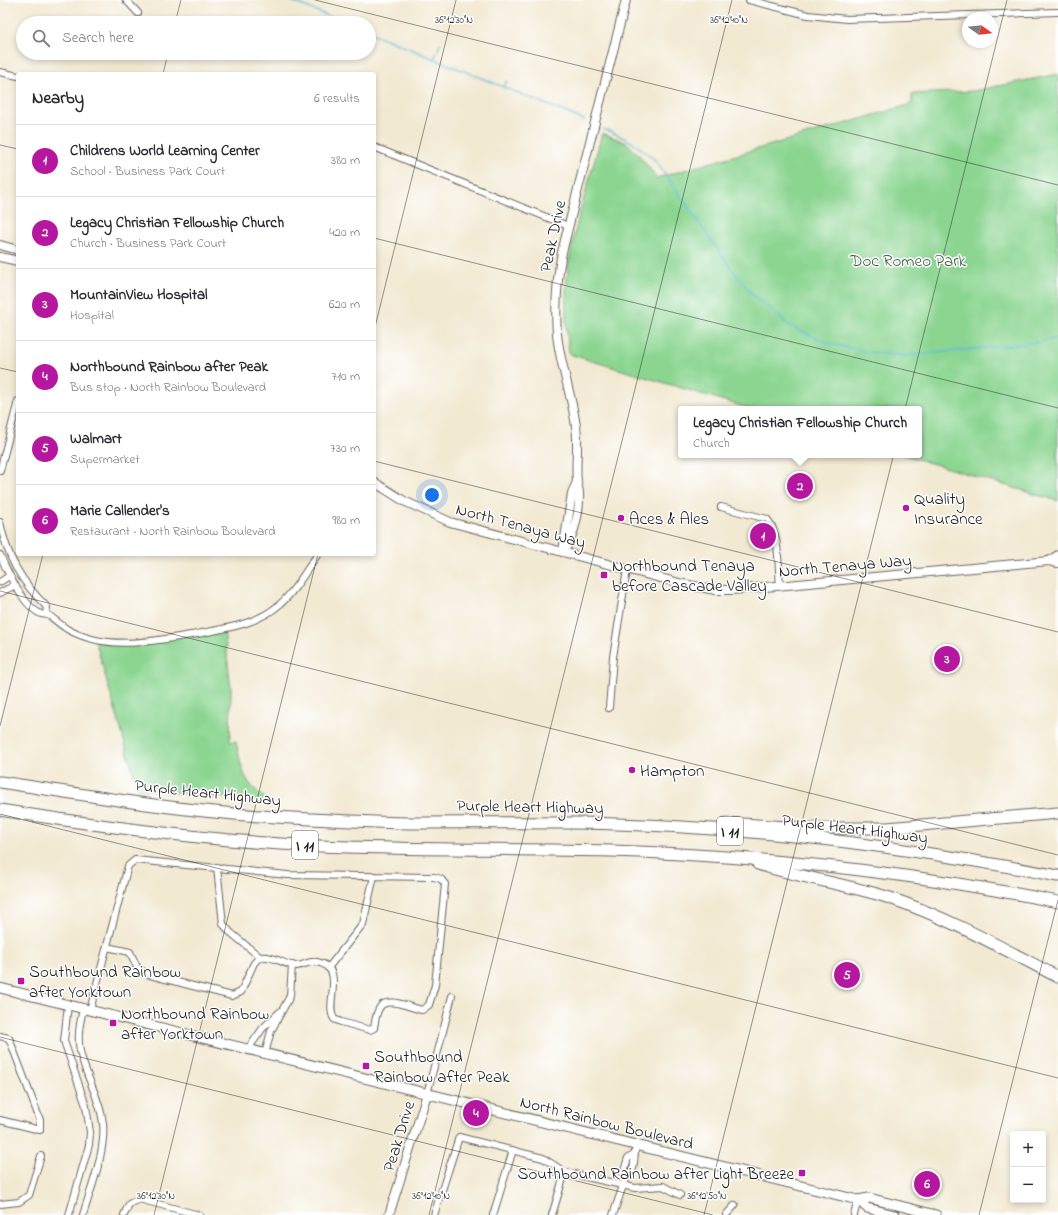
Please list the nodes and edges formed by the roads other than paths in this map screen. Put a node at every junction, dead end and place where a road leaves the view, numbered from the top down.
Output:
1 (126, 0) edge
2 (626, 0) edge
3 (749, 0) edge
4 (1058, 12) edge
5 (138, 13) dead end
6 (0, 72) edge
7 (16, 76) edge
8 (376, 148) edge
9 (568, 226) junction
10 (0, 246) edge
11 (16, 250) edge
12 (0, 257) edge
13 (16, 261) edge
14 (16, 409) edge
15 (0, 471) edge
16 (376, 483) edge
17 (721, 507) dead end
18 (0, 522) edge
19 (563, 552) junction
20 (0, 555) edge
21 (1058, 555) edge
22 (316, 556) edge
23 (1049, 561) junction
24 (1058, 563) edge
25 (627, 570) junction
26 (9, 576) junction
27 (0, 582) edge
28 (14, 585) junction
29 (780, 586) junction
30 (0, 593) edge
31 (46, 614) junction
32 (609, 708) dead end
33 (0, 782) edge
34 (0, 810) edge
35 (1058, 813) edge
36 (568, 823) junction
37 (739, 858) junction
38 (217, 867) junction
39 (374, 876) junction
40 (1058, 876) edge
41 (1058, 902) edge
42 (107, 947) junction
43 (260, 957) junction
44 (292, 965) junction
45 (328, 968) junction
46 (1058, 977) edge
47 (0, 988) edge
48 (452, 996) dead end
49 (68, 1005) junction
50 (285, 1007) junction
51 (87, 1009) junction
52 (0, 1036) edge
53 (248, 1049) junction
54 (265, 1054) junction
55 (427, 1094) junction
56 (0, 1120) edge
57 (636, 1146) junction
58 (514, 1150) junction
59 (41, 1156) dead end
60 (565, 1172) junction
61 (624, 1183) junction
62 (680, 1195) dead end
63 (858, 1200) junction
64 (0, 1204) edge
65 (735, 1206) dead end
66 (69, 1215) edge
67 (83, 1215) edge
68 (124, 1215) edge
69 (199, 1215) edge
70 (389, 1215) edge
71 (434, 1215) edge
72 (493, 1215) edge
73 (552, 1215) edge
74 (613, 1215) edge
75 (726, 1215) edge
76 (854, 1215) edge
77 (895, 1215) edge
78 (936, 1215) edge

1 - 5 street
2 - 9 main road, Peak Drive
3 - 4 street
6 - 7 street
8 - 9 street
9 - 19 main road, Peak Drive
10 - 11 main road
12 - 13 main road
14 - 15 street
16 - 19 main road, North Tenaya Way
17 - 29 street
18 - 31 street
19 - 25 main road, North Tenaya Way
20 - 26 street
21 - 23 main road, North Tenaya Way
22 - 31 street
23 - 24 main road, North Tenaya Way
23 - 29 main road, North Tenaya Way
25 - 29 main road, North Tenaya Way
25 - 32 street
26 - 27 street
26 - 28 street
28 - 30 street
28 - 31 street
33 - 36 highway, Purple Heart Highway / I 11
34 - 37 highway, I 11
35 - 36 highway
36 - 40 highway, Purple Heart Highway / I 11
37 - 41 highway, I 11
37 - 46 highway
38 - 39 street
38 - 42 street
38 - 43 street
39 - 45 street
39 - 45 street
42 - 43 street
42 - 51 street
43 - 44 street
44 - 45 street
44 - 50 street
47 - 49 main road, North Rainbow Boulevard
48 - 55 street, Peak Drive
49 - 51 main road, North Rainbow Boulevard
49 - 66 street
50 - 53 street
50 - 54 street
51 - 53 main road, North Rainbow Boulevard
51 - 67 street
52 - 56 street
53 - 54 main road, North Rainbow Boulevard
54 - 55 main road, North Rainbow Boulevard
55 - 57 main road, North Rainbow Boulevard
55 - 70 main road, Peak Drive
57 - 61 street
57 - 63 main road, North Rainbow Boulevard
58 - 60 street
58 - 71 street
58 - 72 street
59 - 64 street
60 - 61 street
60 - 73 street
61 - 62 street
61 - 74 street
63 - 76 street
63 - 77 main road, North Rainbow Boulevard
63 - 78 main road, North Rainbow Boulevard
65 - 75 street
68 - 69 street

